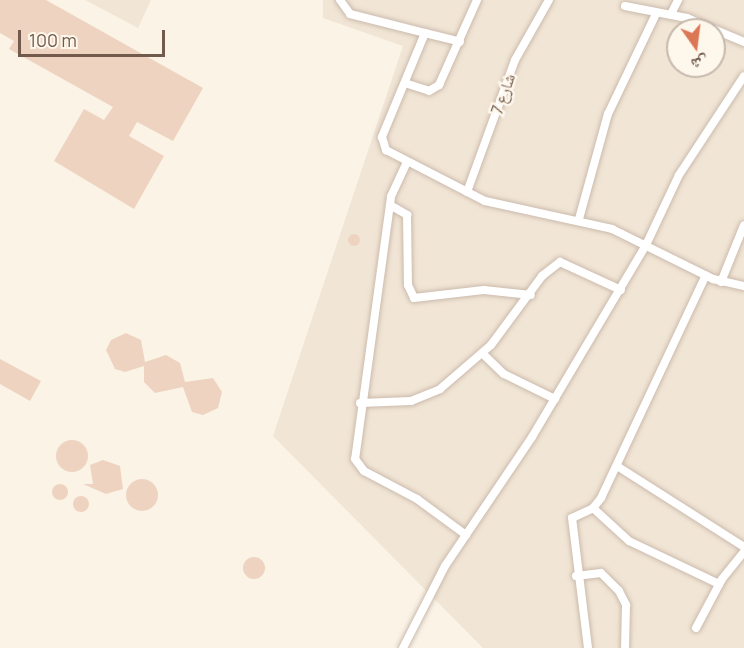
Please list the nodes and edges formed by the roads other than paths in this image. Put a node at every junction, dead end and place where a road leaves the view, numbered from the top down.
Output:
1 (477, 0) edge
2 (549, 0) edge
3 (678, 0) edge
4 (340, 2) edge
5 (625, 6) dead end
6 (671, 14) junction
7 (655, 16) junction
8 (425, 33) junction
9 (460, 42) junction
10 (744, 42) edge
11 (744, 76) edge
12 (408, 84) junction
13 (407, 162) junction
14 (467, 192) junction
15 (390, 206) junction
16 (579, 219) junction
17 (744, 225) edge
18 (646, 245) junction
19 (706, 275) junction
20 (721, 282) junction
21 (744, 286) edge
22 (621, 290) junction
23 (531, 295) junction
24 (482, 353) junction
25 (555, 399) junction
26 (360, 403) junction
27 (617, 466) junction
28 (593, 508) junction
29 (466, 535) junction
30 (744, 547) edge
31 (744, 552) edge
32 (576, 576) junction
33 (719, 584) junction
34 (696, 628) dead end
35 (403, 648) edge
36 (588, 648) edge
37 (625, 648) edge

1 - 9 street
2 - 14 street, شارع 7
3 - 6 street
4 - 8 street
5 - 7 street
6 - 7 street
6 - 10 street
7 - 16 street
8 - 9 street
8 - 12 street
9 - 12 street
11 - 18 street
12 - 13 street
13 - 14 street
13 - 15 street
14 - 16 street
15 - 23 street
15 - 26 street
16 - 18 street
17 - 20 street
18 - 19 street
18 - 22 street
19 - 20 street
19 - 27 street
20 - 21 street
22 - 23 street
22 - 25 street
23 - 24 street
24 - 25 street
24 - 26 street
25 - 29 street
26 - 29 street
27 - 28 street
27 - 30 street
28 - 32 street
28 - 33 street
29 - 35 street
31 - 33 street
32 - 36 street
32 - 37 street
33 - 34 street

